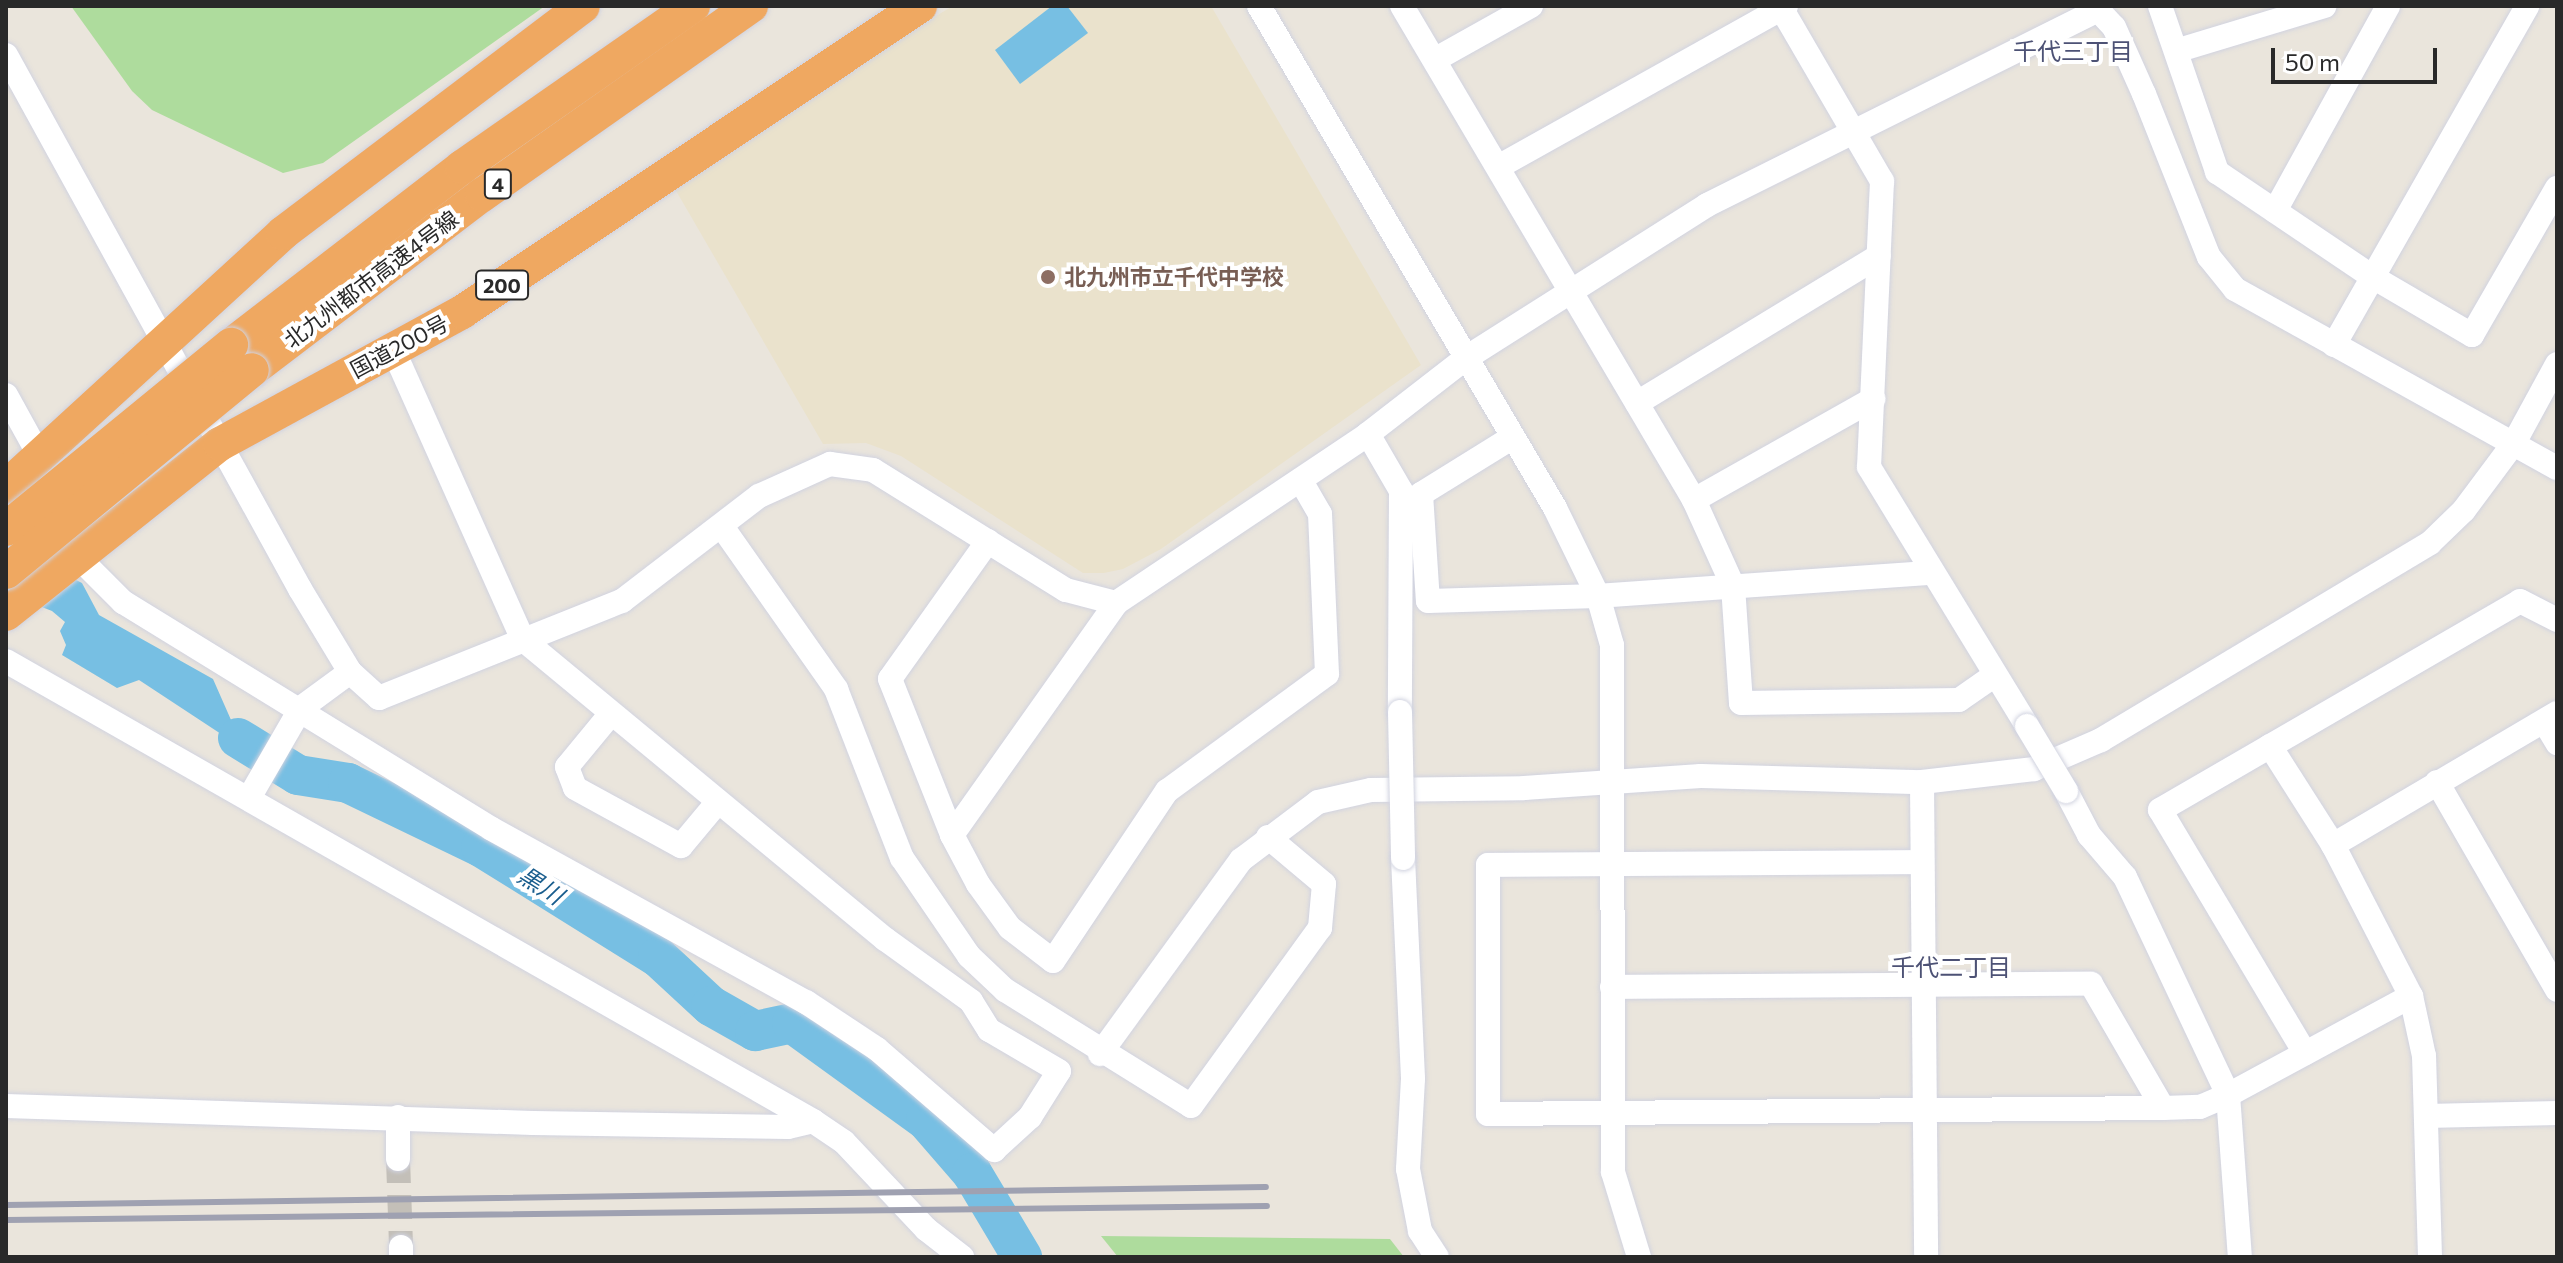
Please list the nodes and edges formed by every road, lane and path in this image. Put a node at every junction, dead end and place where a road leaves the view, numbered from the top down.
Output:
1 (583, 6) edge
2 (693, 6) edge
3 (751, 6) edge
4 (920, 6) edge
5 (1259, 6) edge
6 (1402, 6) edge
7 (1531, 6) edge
8 (2160, 6) edge
9 (2325, 6) edge
10 (2388, 6) edge
11 (2527, 6) edge
12 (1783, 7) edge
13 (2075, 12) edge
14 (2179, 50) junction
15 (6, 55) edge
16 (1436, 59) junction
17 (15, 95) edge
18 (1850, 131) junction
19 (1498, 167) junction
20 (2557, 188) edge
21 (2275, 211) junction
22 (1879, 256) junction
23 (2371, 276) junction
24 (1570, 292) junction
25 (166, 343) junction
26 (2334, 345) junction
27 (393, 350) junction
28 (242, 358) junction
29 (1466, 358) junction
30 (2557, 364) edge
31 (6, 395) edge
32 (1873, 399) junction
33 (1637, 403) junction
34 (1368, 434) junction
35 (1513, 437) junction
36 (2514, 443) junction
37 (220, 444) junction
38 (39, 455) junction
39 (2557, 468) edge
40 (1300, 480) junction
41 (6, 487) edge
42 (1694, 500) junction
43 (6, 513) edge
44 (723, 528) junction
45 (6, 529) edge
46 (988, 541) junction
47 (74, 557) junction
48 (6, 572) edge
49 (1930, 573) junction
50 (1733, 586) junction
51 (1598, 596) junction
52 (1116, 603) junction
53 (6, 614) edge
54 (2557, 620) edge
55 (523, 640) junction
56 (6, 661) edge
57 (350, 672) junction
58 (1995, 675) junction
59 (298, 714) junction
60 (609, 716) junction
61 (2550, 717) edge
62 (2557, 743) edge
63 (2270, 746) junction
64 (1922, 782) junction
65 (2437, 782) junction
66 (1611, 783) junction
67 (252, 793) junction
68 (717, 803) junction
69 (952, 835) junction
70 (1268, 837) junction
71 (2333, 845) junction
72 (1920, 862) junction
73 (1613, 865) junction
74 (1612, 987) junction
75 (1923, 987) junction
76 (2557, 990) edge
77 (2411, 996) junction
78 (2305, 1053) junction
79 (1100, 1054) junction
80 (2228, 1095) junction
81 (6, 1106) edge
82 (2163, 1108) junction
83 (1923, 1110) junction
84 (1613, 1113) junction
85 (2557, 1113) edge
86 (2427, 1116) junction
87 (398, 1117) junction
88 (813, 1121) junction
89 (398, 1159) tunnel mouth
90 (962, 1257) edge
91 (1437, 1257) edge
92 (1639, 1257) edge
93 (1926, 1257) edge
94 (2240, 1257) edge
95 (2430, 1257) edge

1 - 25 highway
2 - 28 highway, 北九州都市高速4号線 / 4
3 - 28 highway, 北九州都市高速4号線 / 4
4 - 27 highway, 国道200号 / 200
5 - 29 street
6 - 16 street
7 - 16 street
8 - 14 street
9 - 14 street
10 - 21 street
11 - 23 street
12 - 18 street
12 - 19 street
13 - 18 street
13 - 26 street
14 - 21 street
15 - 17 street
16 - 19 street
17 - 25 street
18 - 22 street
18 - 24 street
19 - 24 street
20 - 23 street
21 - 23 street
22 - 32 street
22 - 33 street
23 - 26 street
24 - 29 street
24 - 33 street
25 - 37 street
25 - 38 highway
26 - 36 street
27 - 37 highway, 国道200号 / 200
27 - 55 street
28 - 45 highway, 北九州都市高速4号線 / 4, bridge
28 - 48 highway, 北九州都市高速4号線 / 4, bridge
29 - 34 street
29 - 35 street
30 - 36 street
31 - 38 street
32 - 42 street
32 - 49 street
33 - 42 street
34 - 40 street
34 - 91 street, bridge
35 - 51 street
35 - 51 street
36 - 39 street
36 - 64 street
37 - 47 highway, 国道200号 / 200
37 - 57 street
38 - 41 highway
40 - 52 street
40 - 69 street
42 - 50 street
43 - 47 street
44 - 46 street
44 - 55 street
44 - 79 street
46 - 52 street
46 - 69 street
47 - 53 highway, 国道200号 / 200
47 - 59 street
49 - 50 street
49 - 58 street
50 - 51 street
50 - 58 street
51 - 66 street
52 - 69 street
54 - 63 street
55 - 57 street
55 - 60 street
56 - 67 street
57 - 59 street
58 - 80 street, bridge
59 - 67 street
59 - 68 street
60 - 68 street
60 - 68 street
61 - 62 street
61 - 65 street
63 - 71 street
63 - 78 street
64 - 66 street
64 - 72 street
65 - 71 street
65 - 76 street
66 - 70 street
66 - 73 street
67 - 88 street
70 - 79 street
70 - 79 street
71 - 77 street
72 - 73 street
72 - 75 street
73 - 74 street
73 - 84 street
74 - 75 street
74 - 84 street
75 - 82 street
75 - 83 street
77 - 78 street
77 - 86 street
78 - 80 street
80 - 82 street
80 - 94 street
81 - 87 street
82 - 83 street
83 - 84 street
83 - 93 street
84 - 92 street
85 - 86 street
86 - 95 street
87 - 88 street
87 - 89 street
88 - 90 street

